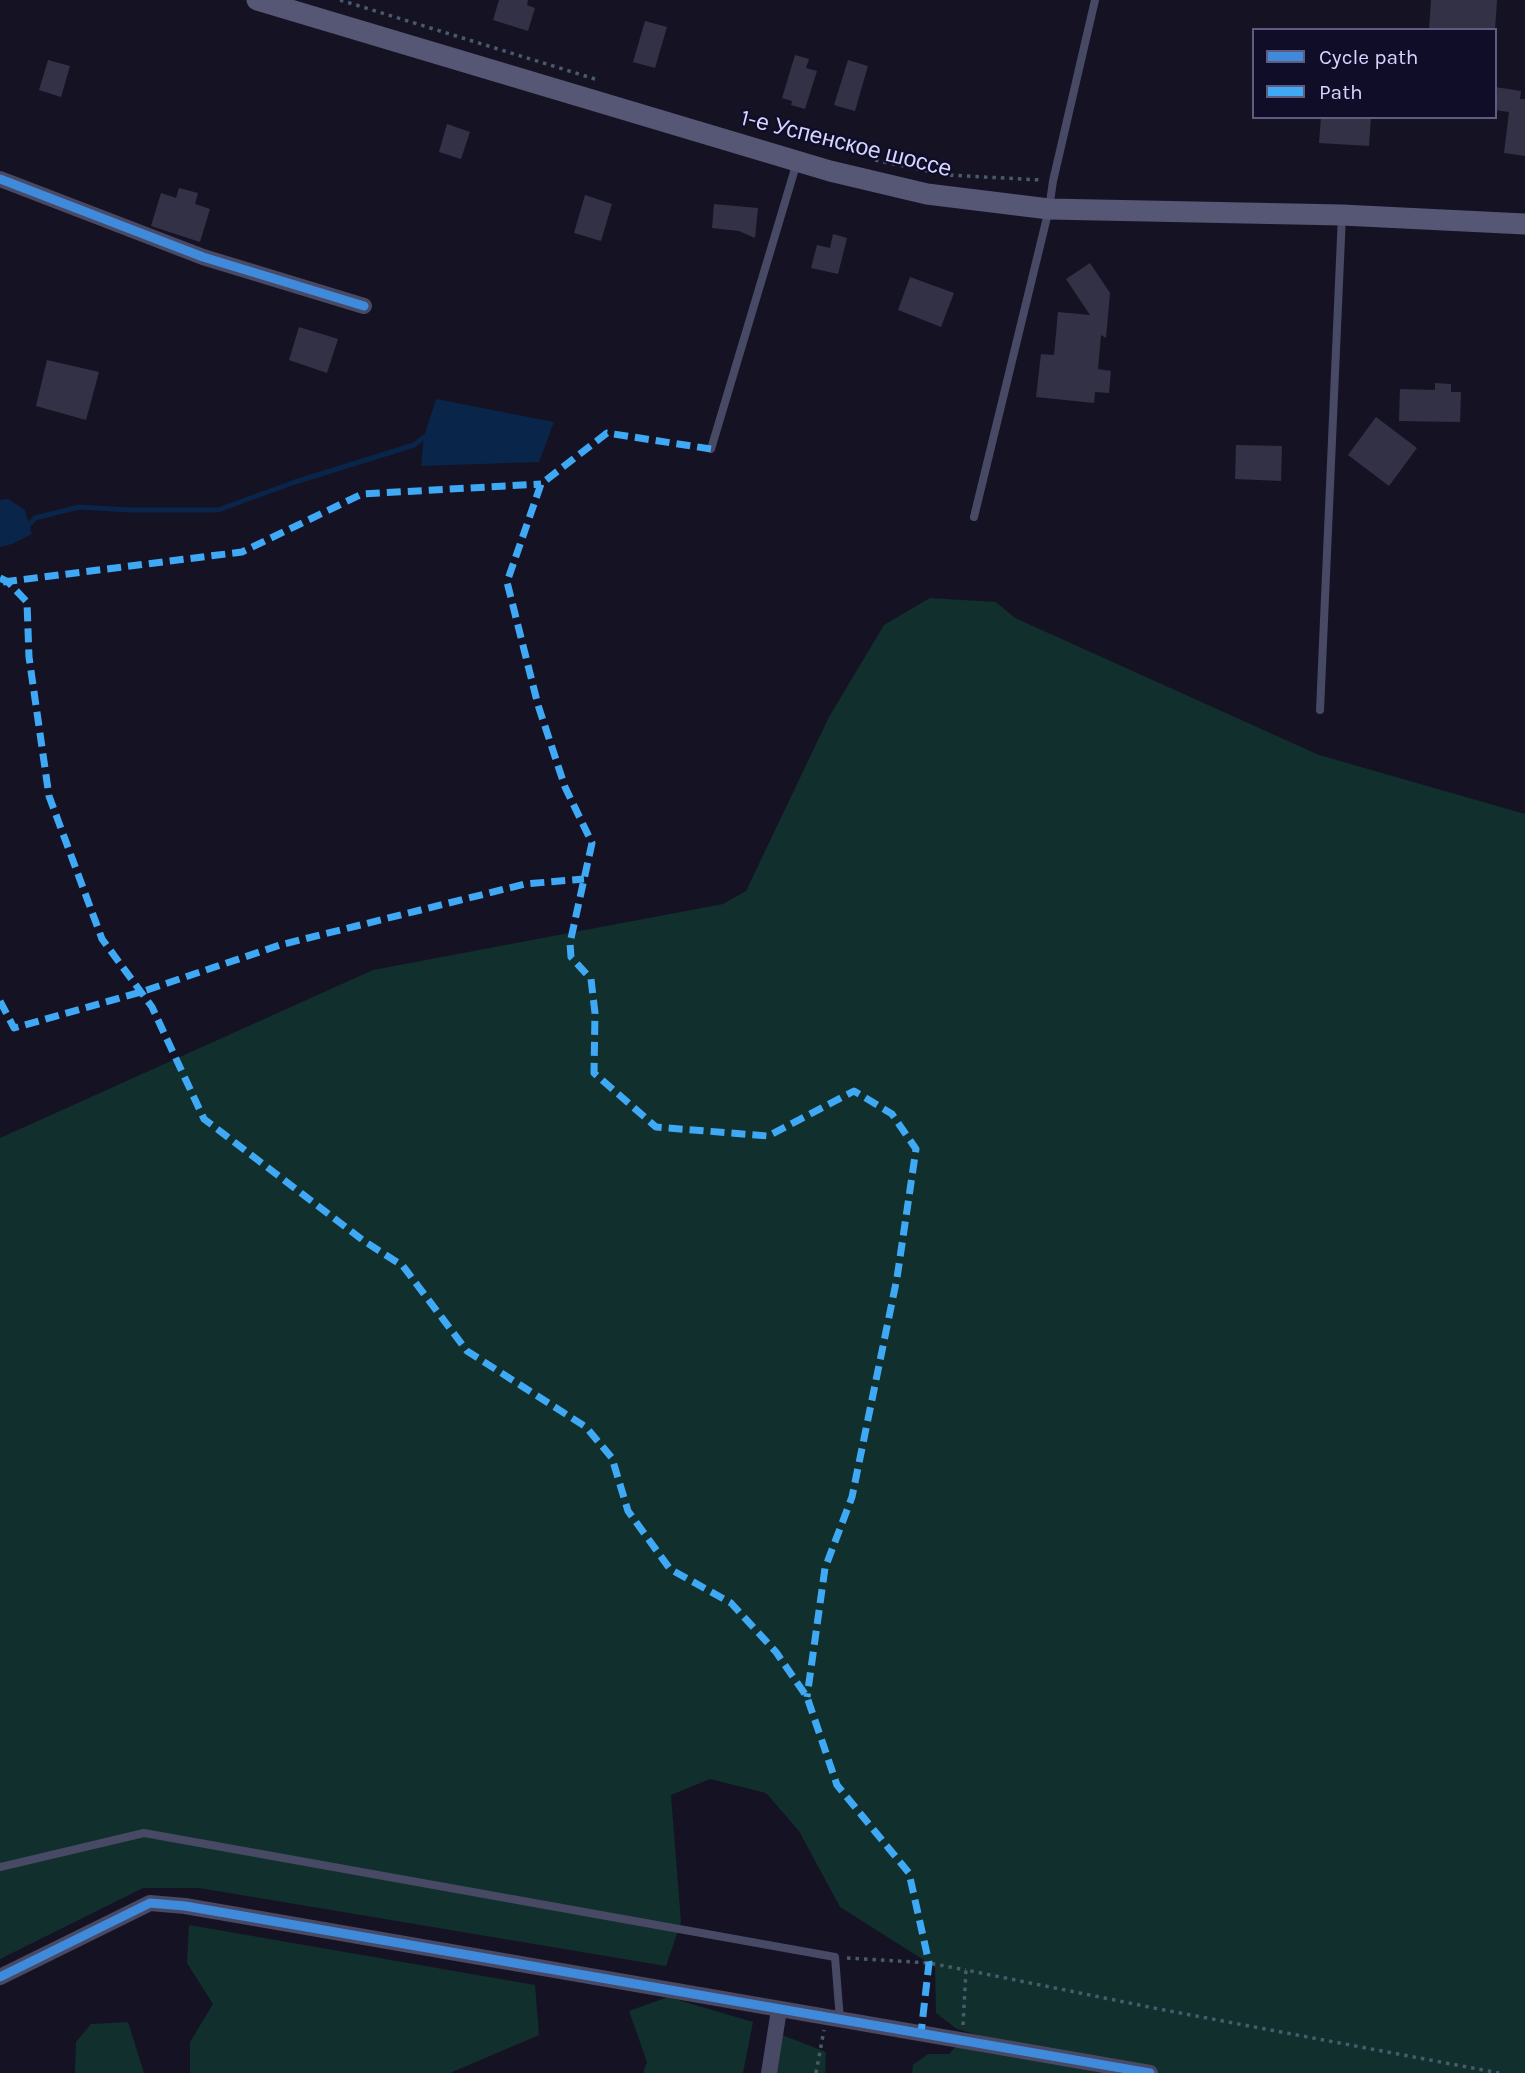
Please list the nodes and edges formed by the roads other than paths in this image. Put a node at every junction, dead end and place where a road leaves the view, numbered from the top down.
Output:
1 (257, 0) edge
2 (1095, 0) edge
3 (797, 162) junction
4 (0, 179) edge
5 (1049, 209) junction
6 (1342, 215) junction
7 (1525, 224) edge
8 (364, 306) dead end
9 (711, 449) dead end
10 (974, 517) dead end
11 (1320, 710) dead end
12 (0, 1867) edge
13 (0, 1977) edge
14 (779, 2010) junction
15 (833, 2019) junction
16 (769, 2073) edge
17 (1150, 2073) edge

1 - 3 main road, 1-е Успенское шоссе
2 - 5 lane
3 - 5 main road, 1-е Успенское шоссе
3 - 9 lane
4 - 8 street
5 - 6 main road, 1-е Успенское шоссе
5 - 10 lane
6 - 7 main road, 1-е Успенское шоссе
6 - 11 lane
12 - 15 lane
13 - 14 street
14 - 15 street
14 - 16 street
15 - 17 street

